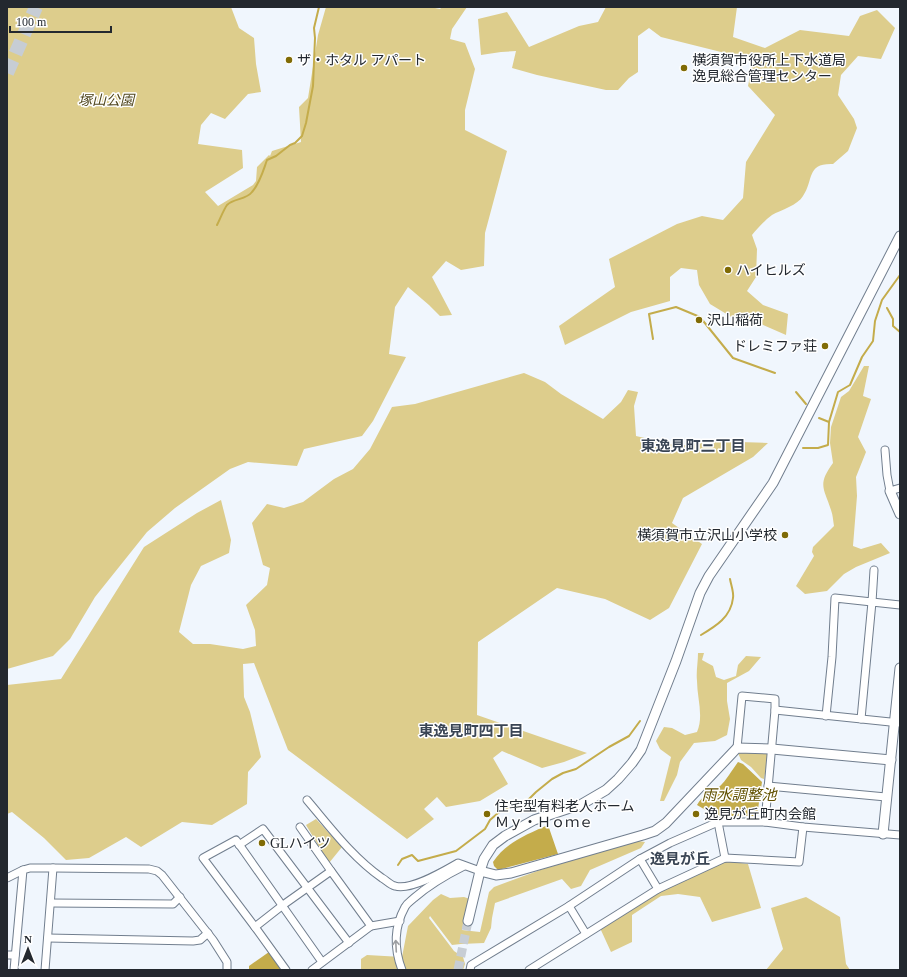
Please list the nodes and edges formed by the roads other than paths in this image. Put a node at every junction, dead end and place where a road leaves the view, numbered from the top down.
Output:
1 (900, 236) edge
2 (885, 450) dead end
3 (900, 488) edge
4 (890, 491) junction
5 (900, 514) edge
6 (874, 570) dead end
7 (872, 602) junction
8 (900, 605) edge
9 (900, 668) edge
10 (775, 710) junction
11 (826, 716) junction
12 (861, 719) junction
13 (897, 723) edge
14 (737, 748) junction
15 (772, 748) junction
16 (891, 760) junction
17 (768, 786) junction
18 (886, 797) junction
19 (307, 800) dead end
20 (718, 822) junction
21 (765, 822) junction
22 (300, 827) dead end
23 (803, 827) junction
24 (882, 834) junction
25 (900, 835) edge
26 (239, 844) junction
27 (725, 858) junction
28 (640, 859) junction
29 (464, 866) junction
30 (53, 868) junction
31 (22, 870) junction
32 (331, 871) junction
33 (480, 871) junction
34 (7, 878) edge
35 (308, 888) junction
36 (658, 889) junction
37 (180, 897) junction
38 (51, 903) junction
39 (283, 905) junction
40 (569, 906) junction
41 (400, 921) junction
42 (468, 921) tunnel mouth
43 (371, 926) junction
44 (255, 927) junction
45 (208, 933) junction
46 (586, 934) junction
47 (48, 938) junction
48 (349, 943) junction
49 (7, 955) edge
50 (15, 955) junction
51 (322, 962) junction
52 (14, 970) edge
53 (45, 970) edge
54 (228, 970) edge
55 (286, 970) edge
56 (312, 970) edge
57 (402, 970) edge
58 (470, 970) edge
59 (529, 970) edge

1 - 33 street
2 - 4 street
3 - 4 street
4 - 5 street
6 - 7 street
7 - 8 street
7 - 11 street
7 - 12 street
9 - 13 street
10 - 11 street
10 - 14 street
10 - 15 street
11 - 12 street
12 - 13 street
13 - 16 street
14 - 15 street
14 - 33 street
15 - 16 street
15 - 17 street
16 - 18 street
17 - 18 street
17 - 21 street
18 - 24 street
19 - 29 street
20 - 21 street
20 - 27 street
20 - 28 street
21 - 23 street
22 - 32 street
23 - 24 street
23 - 27 street
24 - 25 street
26 - 35 street
26 - 39 street
26 - 44 street
27 - 36 street
28 - 36 street
28 - 40 street
29 - 33 street
29 - 41 street
30 - 31 street
30 - 37 street
30 - 38 street
31 - 34 street
31 - 50 street
32 - 35 street
32 - 43 street
33 - 42 street
35 - 39 street
35 - 48 street
36 - 46 street
37 - 38 street
37 - 45 street
38 - 47 street
39 - 44 street
39 - 51 street
40 - 46 street
40 - 58 street
41 - 43 street
57 -> 41 street
43 - 48 street
44 - 55 street
45 - 47 street
45 - 54 street
46 - 59 street
47 - 53 street
48 - 51 street
49 - 50 street
50 - 52 street
51 - 56 street

